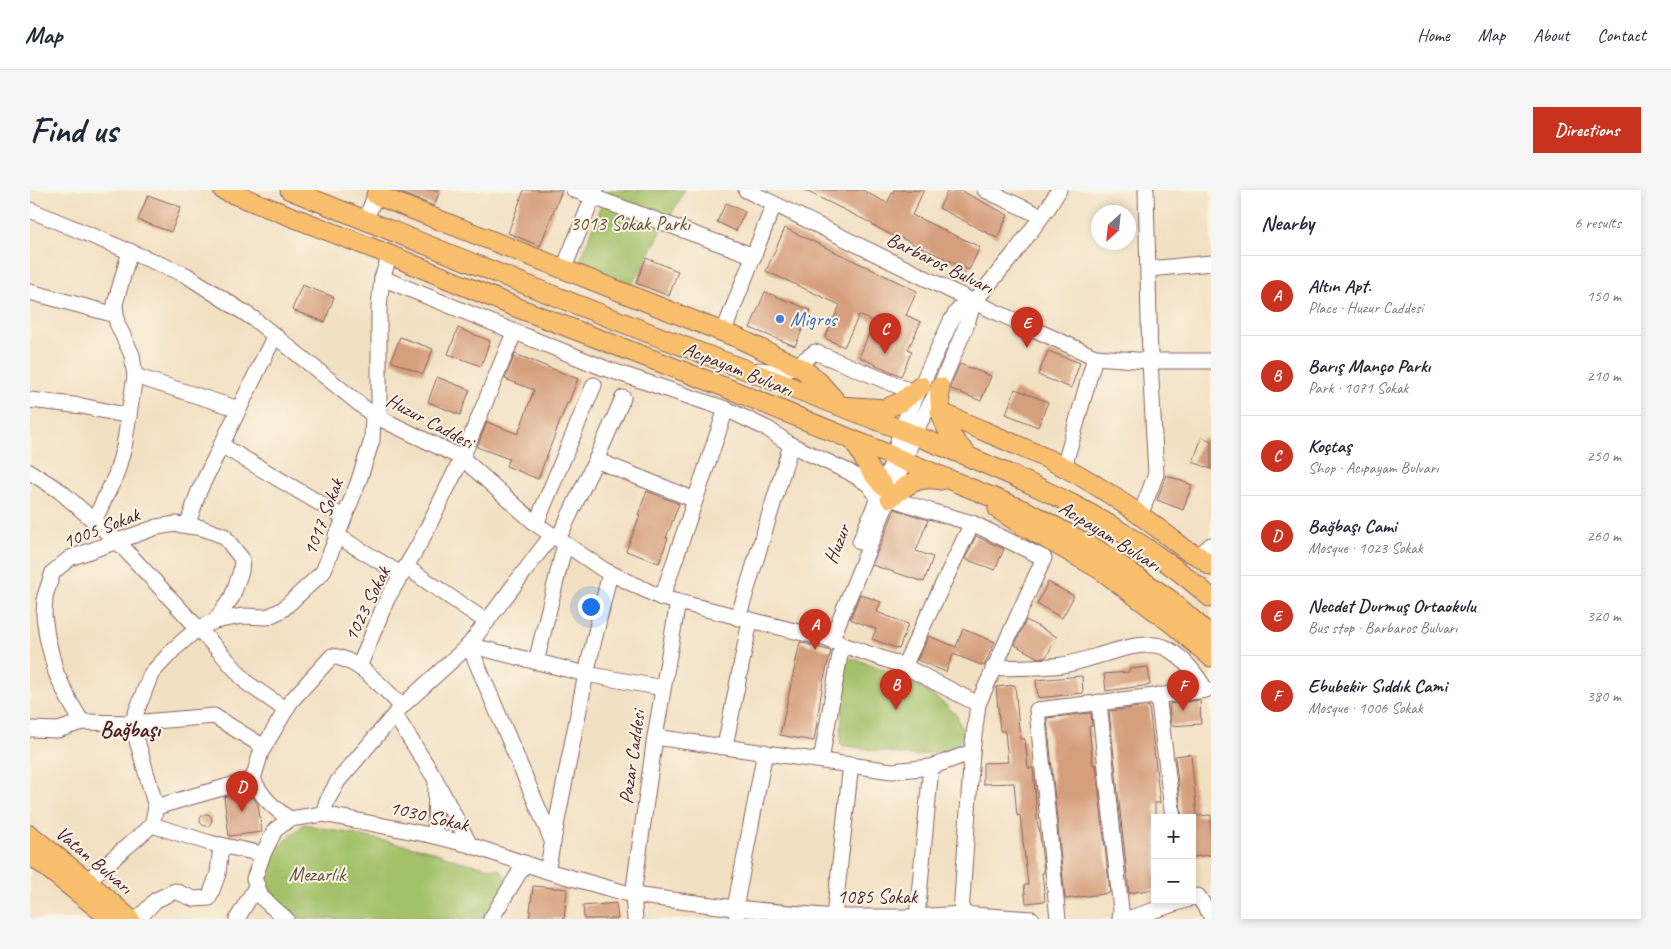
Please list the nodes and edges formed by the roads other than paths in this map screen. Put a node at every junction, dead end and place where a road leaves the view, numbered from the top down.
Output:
1 (223, 190) edge
2 (290, 190) edge
3 (574, 190) edge
4 (985, 190) edge
5 (1059, 190) edge
6 (1146, 190) edge
7 (753, 192) edge
8 (376, 193) edge
9 (594, 194) edge
10 (774, 204) junction
11 (30, 210) edge
12 (1041, 216) junction
13 (366, 220) junction
14 (130, 251) junction
15 (390, 255) junction
16 (754, 256) junction
17 (1211, 264) edge
18 (1149, 269) junction
19 (563, 270) junction
20 (382, 278) junction
21 (30, 292) edge
22 (974, 302) junction
23 (116, 315) junction
24 (514, 333) junction
25 (723, 333) junction
26 (275, 335) junction
27 (1095, 357) junction
28 (1150, 361) junction
29 (1211, 361) edge
30 (796, 366) junction
31 (741, 368) junction
32 (135, 376) junction
33 (594, 385) dead end
34 (940, 387) junction
35 (917, 389) junction
36 (623, 398) dead end
37 (30, 400) edge
38 (840, 406) junction
39 (239, 409) junction
40 (726, 409) junction
41 (940, 412) junction
42 (129, 416) junction
43 (376, 416) junction
44 (908, 432) junction
45 (854, 440) junction
46 (791, 445) junction
47 (222, 446) junction
48 (970, 457) junction
49 (462, 458) junction
50 (596, 460) junction
51 (899, 460) junction
52 (1064, 467) junction
53 (30, 472) edge
54 (960, 484) junction
55 (884, 493) junction
56 (695, 500) junction
57 (1140, 516) junction
58 (344, 517) junction
59 (94, 521) junction
60 (972, 523) junction
61 (536, 524) junction
62 (187, 526) junction
63 (336, 534) junction
64 (558, 539) junction
65 (117, 541) junction
66 (1207, 556) edge
67 (404, 571) junction
68 (610, 573) junction
69 (662, 598) junction
70 (1211, 598) edge
71 (678, 602) junction
72 (744, 619) junction
73 (215, 621) junction
74 (486, 622) junction
75 (198, 628) junction
76 (1211, 636) edge
77 (832, 641) junction
78 (469, 645) junction
79 (1211, 658) edge
80 (536, 662) junction
81 (904, 666) junction
82 (359, 667) junction
83 (993, 668) junction
84 (586, 674) junction
85 (663, 688) junction
86 (1158, 695) junction
87 (1099, 702) junction
88 (978, 704) junction
89 (286, 710) junction
90 (399, 711) junction
91 (82, 722) junction
92 (132, 723) junction
93 (30, 729) edge
94 (655, 737) junction
95 (725, 746) junction
96 (264, 747) junction
97 (766, 752) junction
98 (972, 752) junction
99 (821, 760) junction
100 (851, 764) junction
101 (931, 767) junction
102 (253, 779) junction
103 (436, 780) junction
104 (156, 806) junction
105 (323, 814) junction
106 (1173, 814) edge
107 (290, 819) junction
108 (152, 825) junction
109 (30, 835) edge
110 (435, 836) junction
111 (553, 843) junction
112 (221, 845) junction
113 (470, 845) junction
114 (30, 854) edge
115 (263, 854) junction
116 (525, 863) junction
117 (547, 871) junction
118 (87, 881) junction
119 (257, 886) junction
120 (633, 895) junction
121 (1196, 902) edge
122 (1174, 904) edge
123 (736, 913) edge
124 (961, 914) junction
125 (113, 916) edge
126 (1211, 916) edge
127 (828, 917) edge
128 (916, 917) junction
129 (493, 918) edge
130 (138, 919) edge
131 (237, 919) edge
132 (286, 919) edge
133 (635, 919) edge
134 (1032, 919) edge
135 (1058, 919) edge
136 (1120, 919) edge
137 (1128, 919) edge

1 - 15 main road, Acıpayam Bulvarı
2 - 13 main road, Acıpayam Bulvarı
3 - 9 street
4 - 12 street
5 - 12 street
6 - 18 street
7 - 10 street, Barbaros Bulvarı
8 - 13 street
8 - 19 main road
9 - 16 street
9 - 19 street
10 - 16 street
10 - 22 street, Barbaros Bulvarı
11 - 14 street, Huzur Caddesi
12 - 22 street
13 - 31 main road, Acıpayam Bulvarı
14 - 23 street
14 - 26 street, Huzur Caddesi
15 - 20 street, 1017 Sokak
15 - 45 main road, Acıpayam Bulvarı
16 - 25 street
17 - 18 street
18 - 28 street
19 - 25 main road
20 - 24 street
20 - 43 street, 1017 Sokak
21 - 23 street
22 - 27 street, Barbaros Bulvarı
22 - 34 street
22 - 35 street
23 - 32 street
24 - 40 street
24 - 49 street, 1023 Sokak
25 - 30 main road
26 - 39 street
26 - 43 street, Huzur Caddesi
27 - 28 street, Barbaros Bulvarı
27 - 52 street
28 - 29 street, Barbaros Bulvarı
28 - 57 street
30 - 31 street
30 - 35 street
30 - 38 main road
31 - 38 main road, Acıpayam Bulvarı
32 - 39 street
32 - 42 street
33 - 61 street
34 - 41 main road
34 - 44 street
35 - 38 main road
35 - 44 street
36 - 50 street
37 - 42 street
38 - 44 main road, Acıpayam Bulvarı
39 - 47 street
40 - 46 street
40 - 56 street
41 - 48 main road
41 - 52 main road
42 - 59 street
43 - 49 street, Huzur Caddesi
43 - 58 street, 1017 Sokak
44 - 48 main road, Acıpayam Bulvarı
44 - 51 street, Huzur
45 - 51 main road, Acıpayam Bulvarı
45 - 55 main road
46 - 55 street
46 - 72 street
47 - 58 street
47 - 62 street
48 - 70 main road, Acıpayam Bulvarı
49 - 61 street, Huzur Caddesi
49 - 67 street, 1023 Sokak
50 - 56 street
50 - 64 street
51 - 54 main road, Acıpayam Bulvarı
51 - 55 street, Huzur
52 - 57 main road
53 - 59 street
54 - 55 main road
54 - 76 main road, Acıpayam Bulvarı
54 - 79 main road
55 - 60 street
55 - 77 street, Huzur
56 - 69 street
57 - 66 main road
58 - 63 street, 1017 Sokak
59 - 65 street
60 - 81 street
60 - 83 street
61 - 64 street, Huzur Caddesi
62 - 65 street, 1005 Sokak
62 - 73 street, 1005 Sokak
63 - 67 street
63 - 73 street, 1017 Sokak
64 - 68 street, Huzur Caddesi
64 - 74 street
64 - 80 street
65 - 75 street
65 - 91 street, 1005 Sokak
67 - 74 street
67 - 82 street, 1023 Sokak
68 - 69 street, Huzur Caddesi
68 - 84 street
69 - 71 street, Huzur Caddesi
71 - 72 street, Huzur Caddesi
71 - 85 street, Pazar Caddesi
72 - 77 street, Huzur Caddesi
72 - 95 street
73 - 75 street, 1017 Sokak
74 - 78 street
75 - 89 street
75 - 92 street, 1017 Sokak
77 - 81 street, Huzur Caddesi
77 - 99 street, Huzur
78 - 80 street
78 - 90 street
78 - 111 street
80 - 84 street
81 - 88 street, Huzur Caddesi
82 - 89 street, 1023 Sokak
82 - 90 street
83 - 86 street
83 - 88 street
84 - 85 street
84 - 111 street
85 - 94 street, Pazar Caddesi
86 - 87 street
86 - 106 street
87 - 135 street
87 - 136 street
88 - 98 street
89 - 96 street, 1023 Sokak
90 - 103 street
90 - 105 street
91 - 92 street
91 - 93 street
92 - 96 street
92 - 104 street
94 - 95 street
94 - 120 street, Pazar Caddesi
95 - 97 street
96 - 102 street, 1023 Sokak
97 - 99 street
97 - 123 street
98 - 101 street
98 - 124 street
99 - 100 street
100 - 101 street
100 - 127 street
101 - 128 street
102 - 104 street
102 - 107 street
103 - 110 street
103 - 113 street
104 - 108 street
105 - 107 street, 1030 Sokak
105 - 110 street, 1030 Sokak
107 - 115 street
108 - 112 street
108 - 118 street
109 - 118 main road, Vatan Bulvarı
110 - 113 street, 1030 Sokak
111 - 117 street
112 - 115 street
112 - 130 street
113 - 116 street, 1030 Sokak
114 - 125 main road, Vatan Bulvarı
115 - 119 street
116 - 117 street, 1030 Sokak
116 - 129 street
117 - 120 street, 1030 Sokak
118 - 125 main road, Vatan Bulvarı
119 - 131 street
119 - 132 street
120 - 123 street, 1085 Sokak
120 - 133 street, Pazar Caddesi
121 - 126 street
122 - 137 street
123 - 127 street, 1085 Sokak
124 - 128 street, 1085 Sokak
124 - 134 street, 1085 Sokak
127 - 128 street, 1085 Sokak

